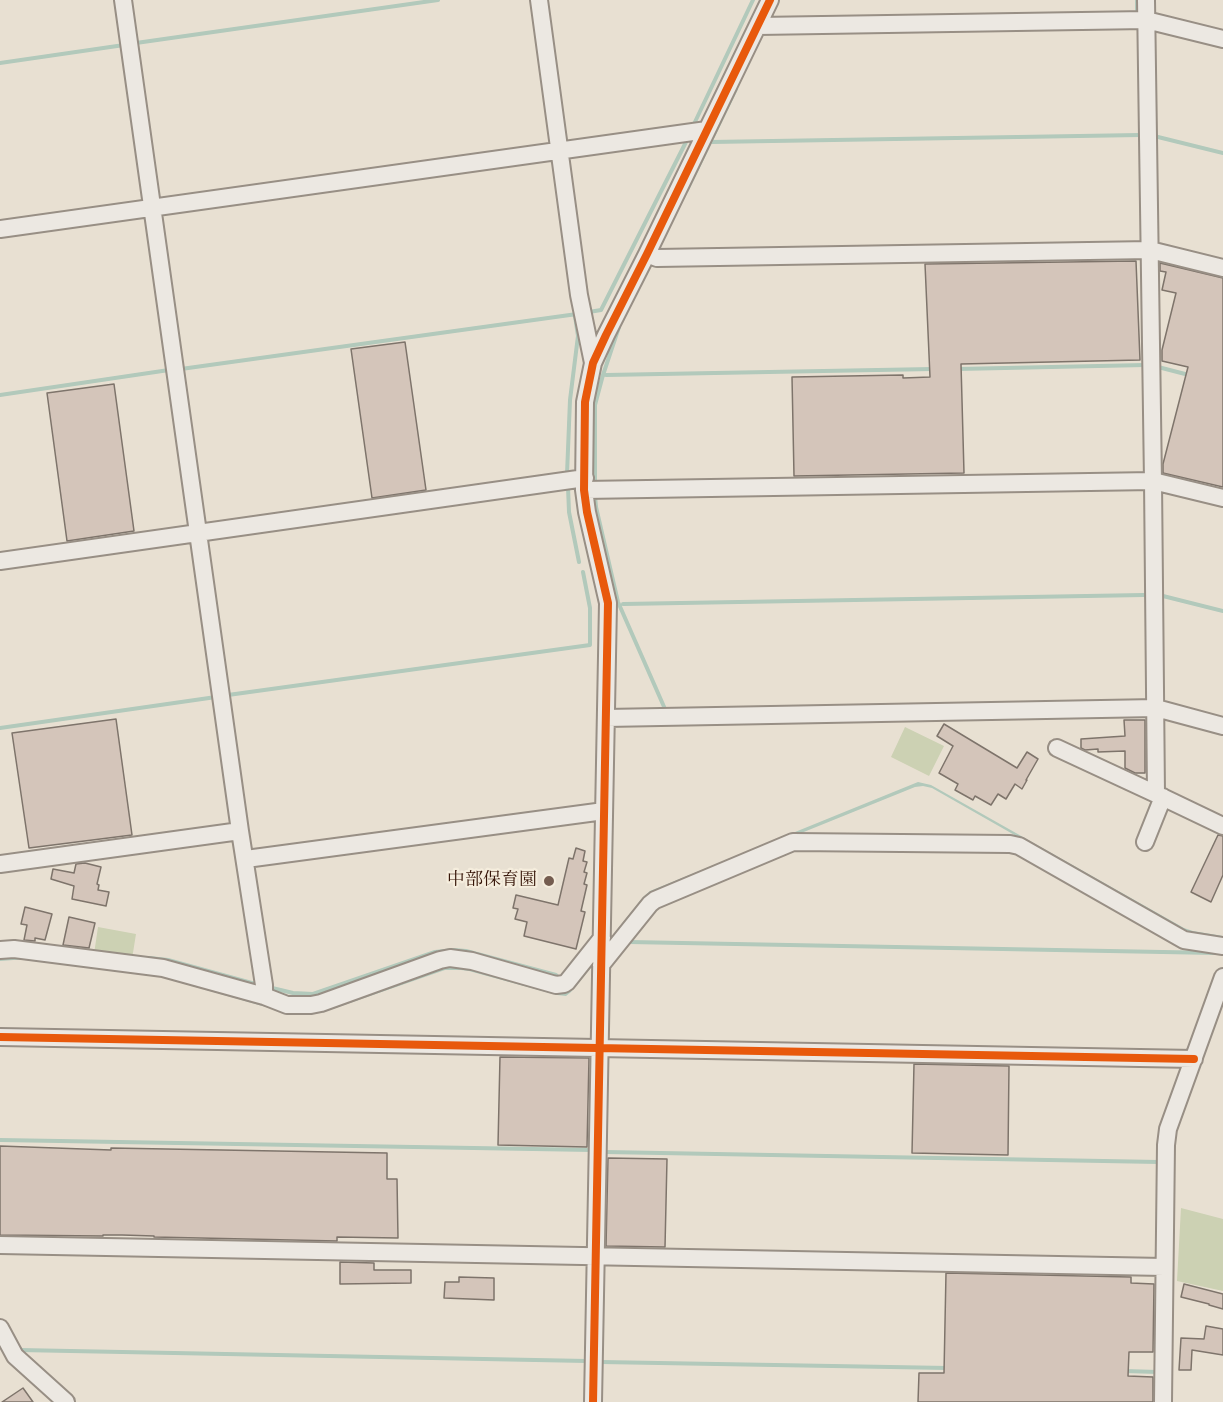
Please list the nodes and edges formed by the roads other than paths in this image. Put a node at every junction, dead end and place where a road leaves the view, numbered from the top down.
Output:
1 (123, 0) edge
2 (539, 0) edge
3 (770, 0) edge
4 (1146, 0) edge
5 (1146, 20) junction
6 (758, 26) junction
7 (1223, 39) edge
8 (707, 130) junction
9 (560, 150) junction
10 (153, 208) junction
11 (0, 229) edge
12 (1150, 250) junction
13 (647, 254) junction
14 (1223, 268) edge
15 (593, 363) junction
16 (1154, 481) junction
17 (584, 484) junction
18 (1223, 498) edge
19 (198, 533) junction
20 (0, 561) edge
21 (1156, 708) junction
22 (606, 718) junction
23 (1223, 726) edge
24 (1057, 748) dead end
25 (1160, 795) junction
26 (604, 811) junction
27 (1223, 826) edge
28 (240, 831) junction
29 (1144, 842) dead end
30 (246, 859) junction
31 (0, 864) edge
32 (1223, 946) edge
33 (0, 950) edge
34 (601, 952) junction
35 (1223, 977) edge
36 (264, 996) junction
37 (0, 1037) edge
38 (600, 1048) junction
39 (1194, 1059) junction
40 (0, 1245) edge
41 (596, 1257) junction
42 (1164, 1267) junction
43 (0, 1328) edge
44 (66, 1402) edge
45 (593, 1402) edge
46 (1163, 1402) edge

1 - 10 street
2 - 9 street
3 - 6 street
4 - 5 street
5 - 6 street
5 - 7 street
5 - 12 street
6 - 8 street
8 - 9 street
8 - 13 street
9 - 10 street
9 - 15 street
10 - 11 street
10 - 19 street
12 - 13 street
12 - 14 street
12 - 16 street
13 - 15 street
15 - 17 street
16 - 17 street
16 - 18 street
16 - 21 street
17 - 19 street
17 - 22 street
19 - 20 street
19 - 28 street
21 - 22 street
21 - 23 street
21 - 25 street
22 - 26 street
24 - 25 street
25 - 27 street
25 - 29 street
26 - 30 street
26 - 34 street
28 - 30 street
28 - 31 street
30 - 36 street
32 - 34 street
33 - 36 street
34 - 36 street
34 - 38 street
35 - 39 street
37 - 38 street
38 - 39 street
38 - 41 street
39 - 42 street
40 - 41 street
41 - 42 street
41 - 45 street
42 - 46 street
43 - 44 street

